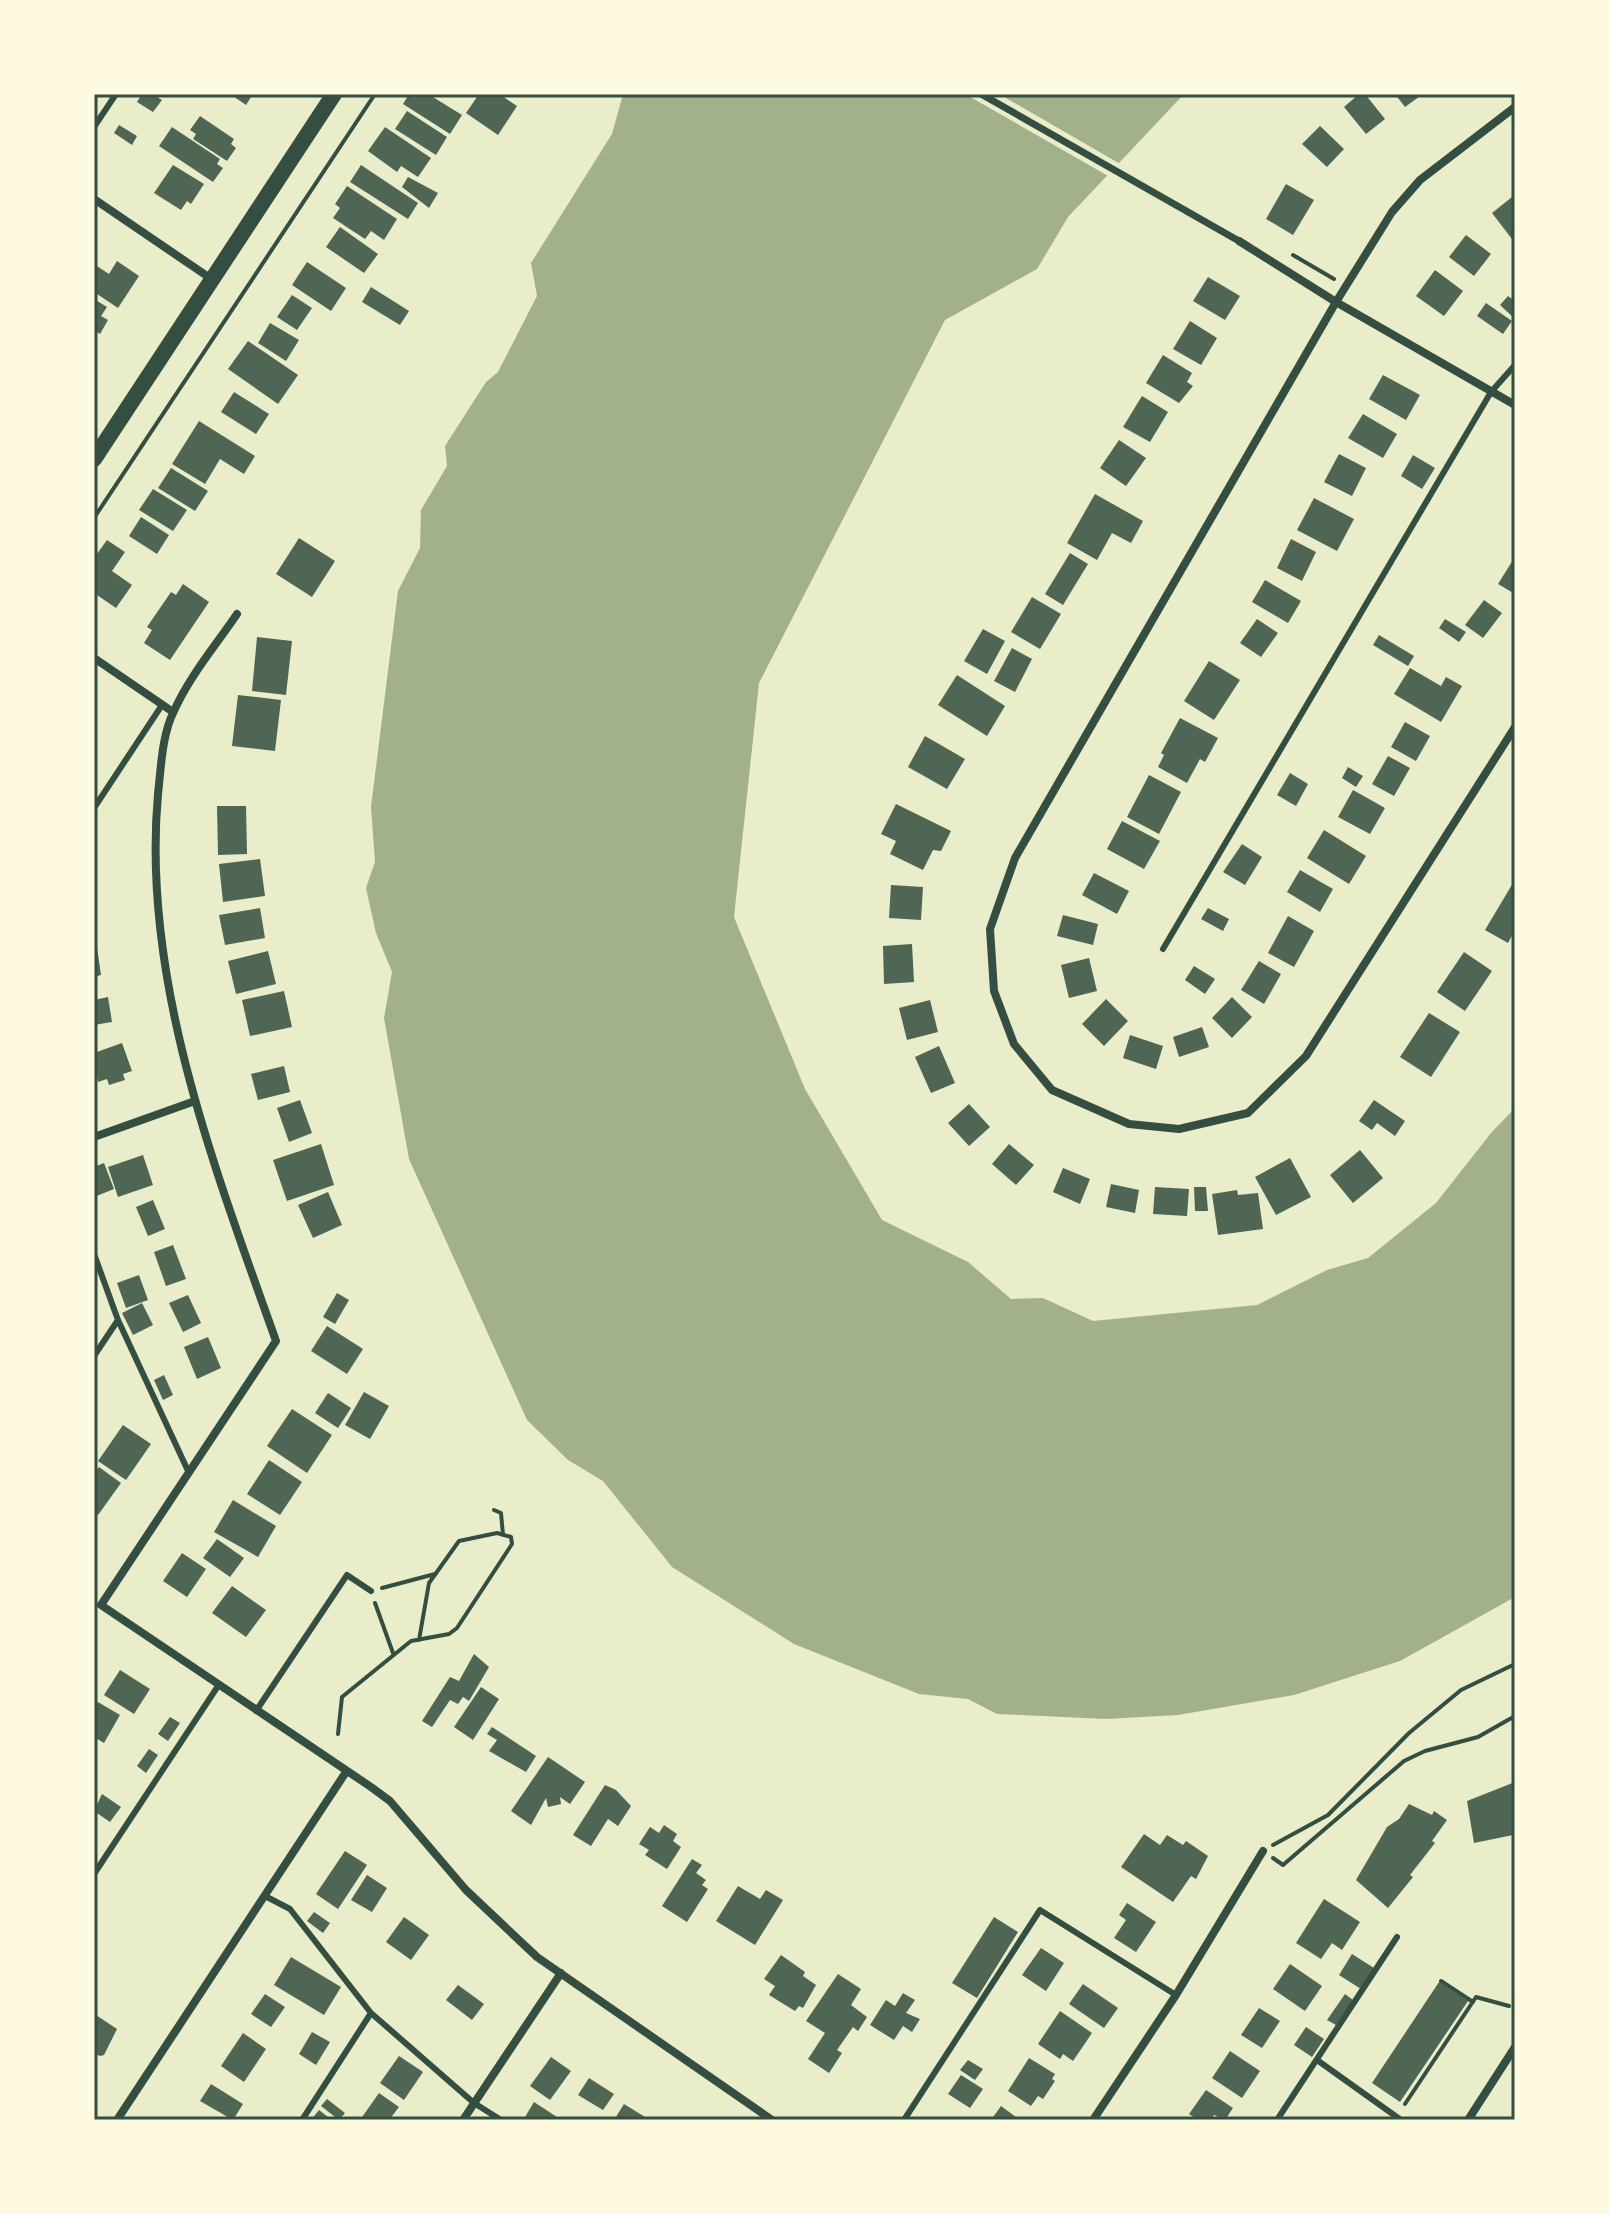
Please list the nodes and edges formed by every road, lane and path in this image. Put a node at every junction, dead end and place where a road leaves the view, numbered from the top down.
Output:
1 (116, 94) edge
2 (334, 94) edge
3 (375, 94) edge
4 (981, 94) edge
5 (1515, 107) edge
6 (94, 127) edge
7 (94, 199) edge
8 (1239, 241) joint
9 (210, 278) junction
10 (1336, 302) junction
11 (1515, 365) edge
12 (1491, 392) junction
13 (1515, 405) edge
14 (94, 459) edge
15 (94, 518) edge
16 (237, 614) dead end
17 (94, 658) edge
18 (162, 705) junction
19 (173, 712) junction
20 (1515, 727) edge
21 (94, 808) edge
22 (1163, 949) dead end
23 (195, 1101) junction
24 (94, 1137) edge
25 (94, 1254) edge
26 (118, 1320) junction
27 (94, 1356) edge
28 (189, 1473) junction
29 (494, 1510) dead end
30 (503, 1535) junction
31 (435, 1574) junction
32 (371, 1591) junction
33 (101, 1605) junction
34 (94, 1615) edge
35 (419, 1640) junction
36 (393, 1653) junction
37 (1515, 1664) edge
38 (218, 1686) junction
39 (256, 1711) junction
40 (1515, 1716) edge
41 (338, 1734) dead end
42 (346, 1772) junction
43 (1263, 1851) junction
44 (94, 1874) edge
45 (265, 1896) junction
46 (1397, 1937) dead end
47 (561, 1973) junction
48 (1441, 1981) dead end
49 (1176, 1995) junction
50 (1473, 2002) junction
51 (1509, 2006) dead end
52 (371, 2013) junction
53 (1515, 2047) edge
54 (1317, 2060) junction
55 (474, 2103) junction
56 (1405, 2104) dead end
57 (757, 2116) edge
58 (117, 2120) edge
59 (302, 2120) edge
60 (463, 2120) edge
61 (501, 2120) edge
62 (772, 2120) edge
63 (904, 2120) edge
64 (1093, 2120) edge
65 (1277, 2120) edge
66 (1401, 2120) edge
67 (1468, 2120) edge

1 - 6 lane
2 - 9 main road
3 - 15 path
4 - 8 street
5 - 10 street
7 - 9 street
8 - 10 street
9 - 14 main road
10 - 12 street
10 - 20 street
11 - 12 lane
12 - 13 street
12 - 22 lane
16 - 19 street
17 - 18 street
18 - 19 street
18 - 21 lane
19 - 23 street
23 - 24 street
23 - 28 street
25 - 26 lane
26 - 27 lane
26 - 28 lane
28 - 33 street
29 - 30 path
30 - 31 path
30 - 35 path
31 - 32 path
31 - 35 path
32 - 36 path
32 - 39 lane
33 - 34 street
33 - 38 street
35 - 36 path
36 - 41 path
37 - 43 path
38 - 39 street
38 - 44 lane
39 - 42 street
40 - 43 path
42 - 45 street
42 - 47 street
43 - 49 street
45 - 52 lane
45 - 58 street
46 - 54 lane
47 - 55 street
47 - 57 street
48 - 50 path
49 - 63 lane
49 - 64 street
50 - 51 path
50 - 56 path
52 - 55 lane
52 - 59 lane
53 - 67 street
54 - 65 lane
54 - 66 lane
55 - 60 street
55 - 61 lane
57 - 62 street

